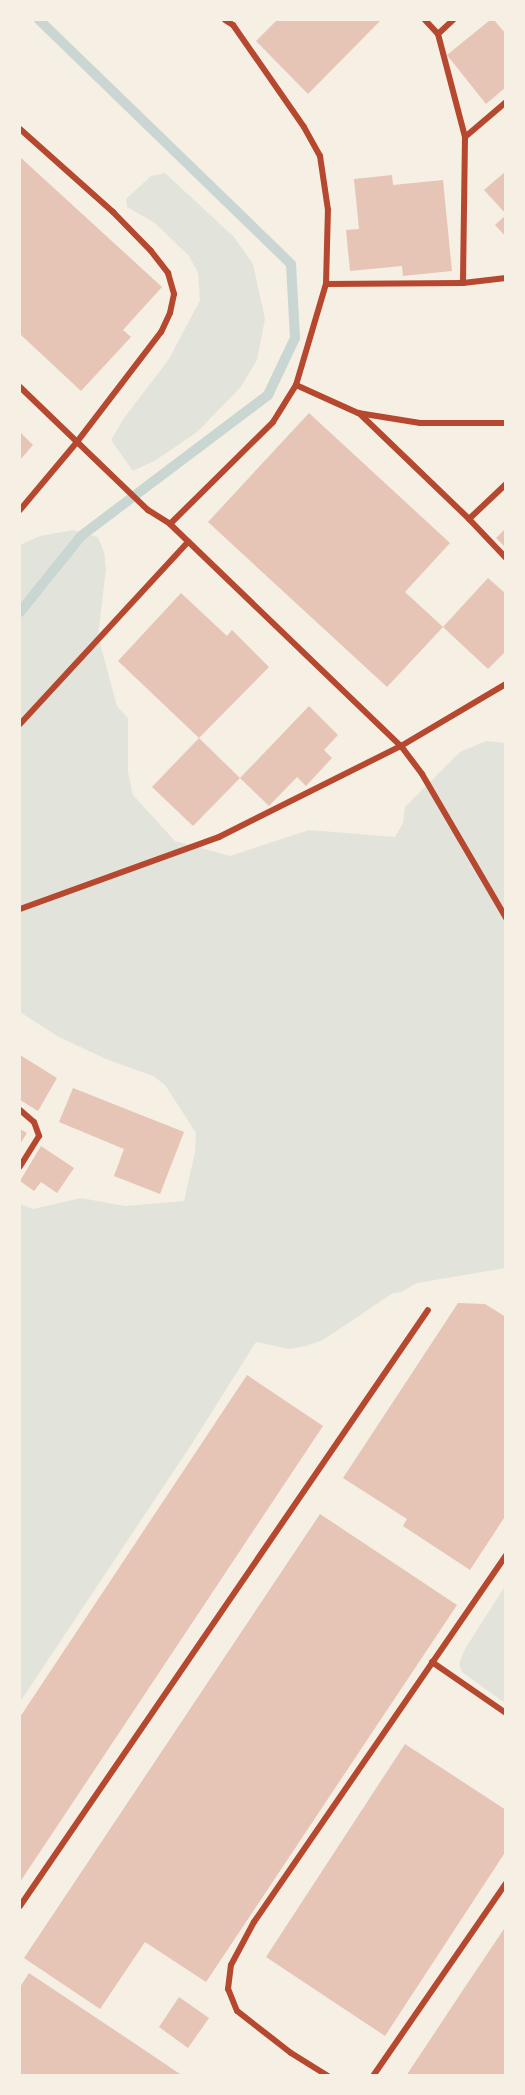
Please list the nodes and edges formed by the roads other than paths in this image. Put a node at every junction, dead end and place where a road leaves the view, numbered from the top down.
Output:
1 (225, 20) edge
2 (425, 20) edge
3 (453, 20) edge
4 (235, 22) edge
5 (438, 34) junction
6 (506, 102) edge
7 (20, 129) edge
8 (465, 137) junction
9 (506, 278) edge
10 (463, 283) junction
11 (326, 284) junction
12 (296, 385) junction
13 (20, 387) edge
14 (358, 413) junction
15 (506, 423) edge
16 (77, 442) junction
17 (506, 484) edge
18 (20, 510) edge
19 (469, 519) junction
20 (170, 524) junction
21 (188, 542) junction
22 (506, 558) edge
23 (506, 684) edge
24 (20, 724) edge
25 (401, 746) junction
26 (20, 909) edge
27 (506, 918) edge
28 (20, 1110) edge
29 (20, 1167) edge
30 (428, 1310) dead end
31 (506, 1555) edge
32 (432, 1662) junction
33 (506, 1713) edge
34 (506, 1883) edge
35 (20, 1906) edge
36 (328, 2076) edge
37 (373, 2076) edge

1 - 4 street
2 - 5 street
3 - 5 street
4 - 11 street
5 - 8 street
6 - 8 street
7 - 16 street
8 - 10 street
9 - 10 street
10 - 11 street
11 - 12 street
12 - 14 street
12 - 20 street
13 - 16 street
14 - 15 street
14 - 19 street
16 - 18 street
16 - 20 street
17 - 19 street
19 - 22 street
20 - 21 street
21 - 24 street
21 - 25 street
23 - 25 street
25 - 26 street
25 - 27 street
28 - 29 street
30 - 35 street
31 - 32 street
32 - 33 street
32 - 36 street
34 - 37 street

